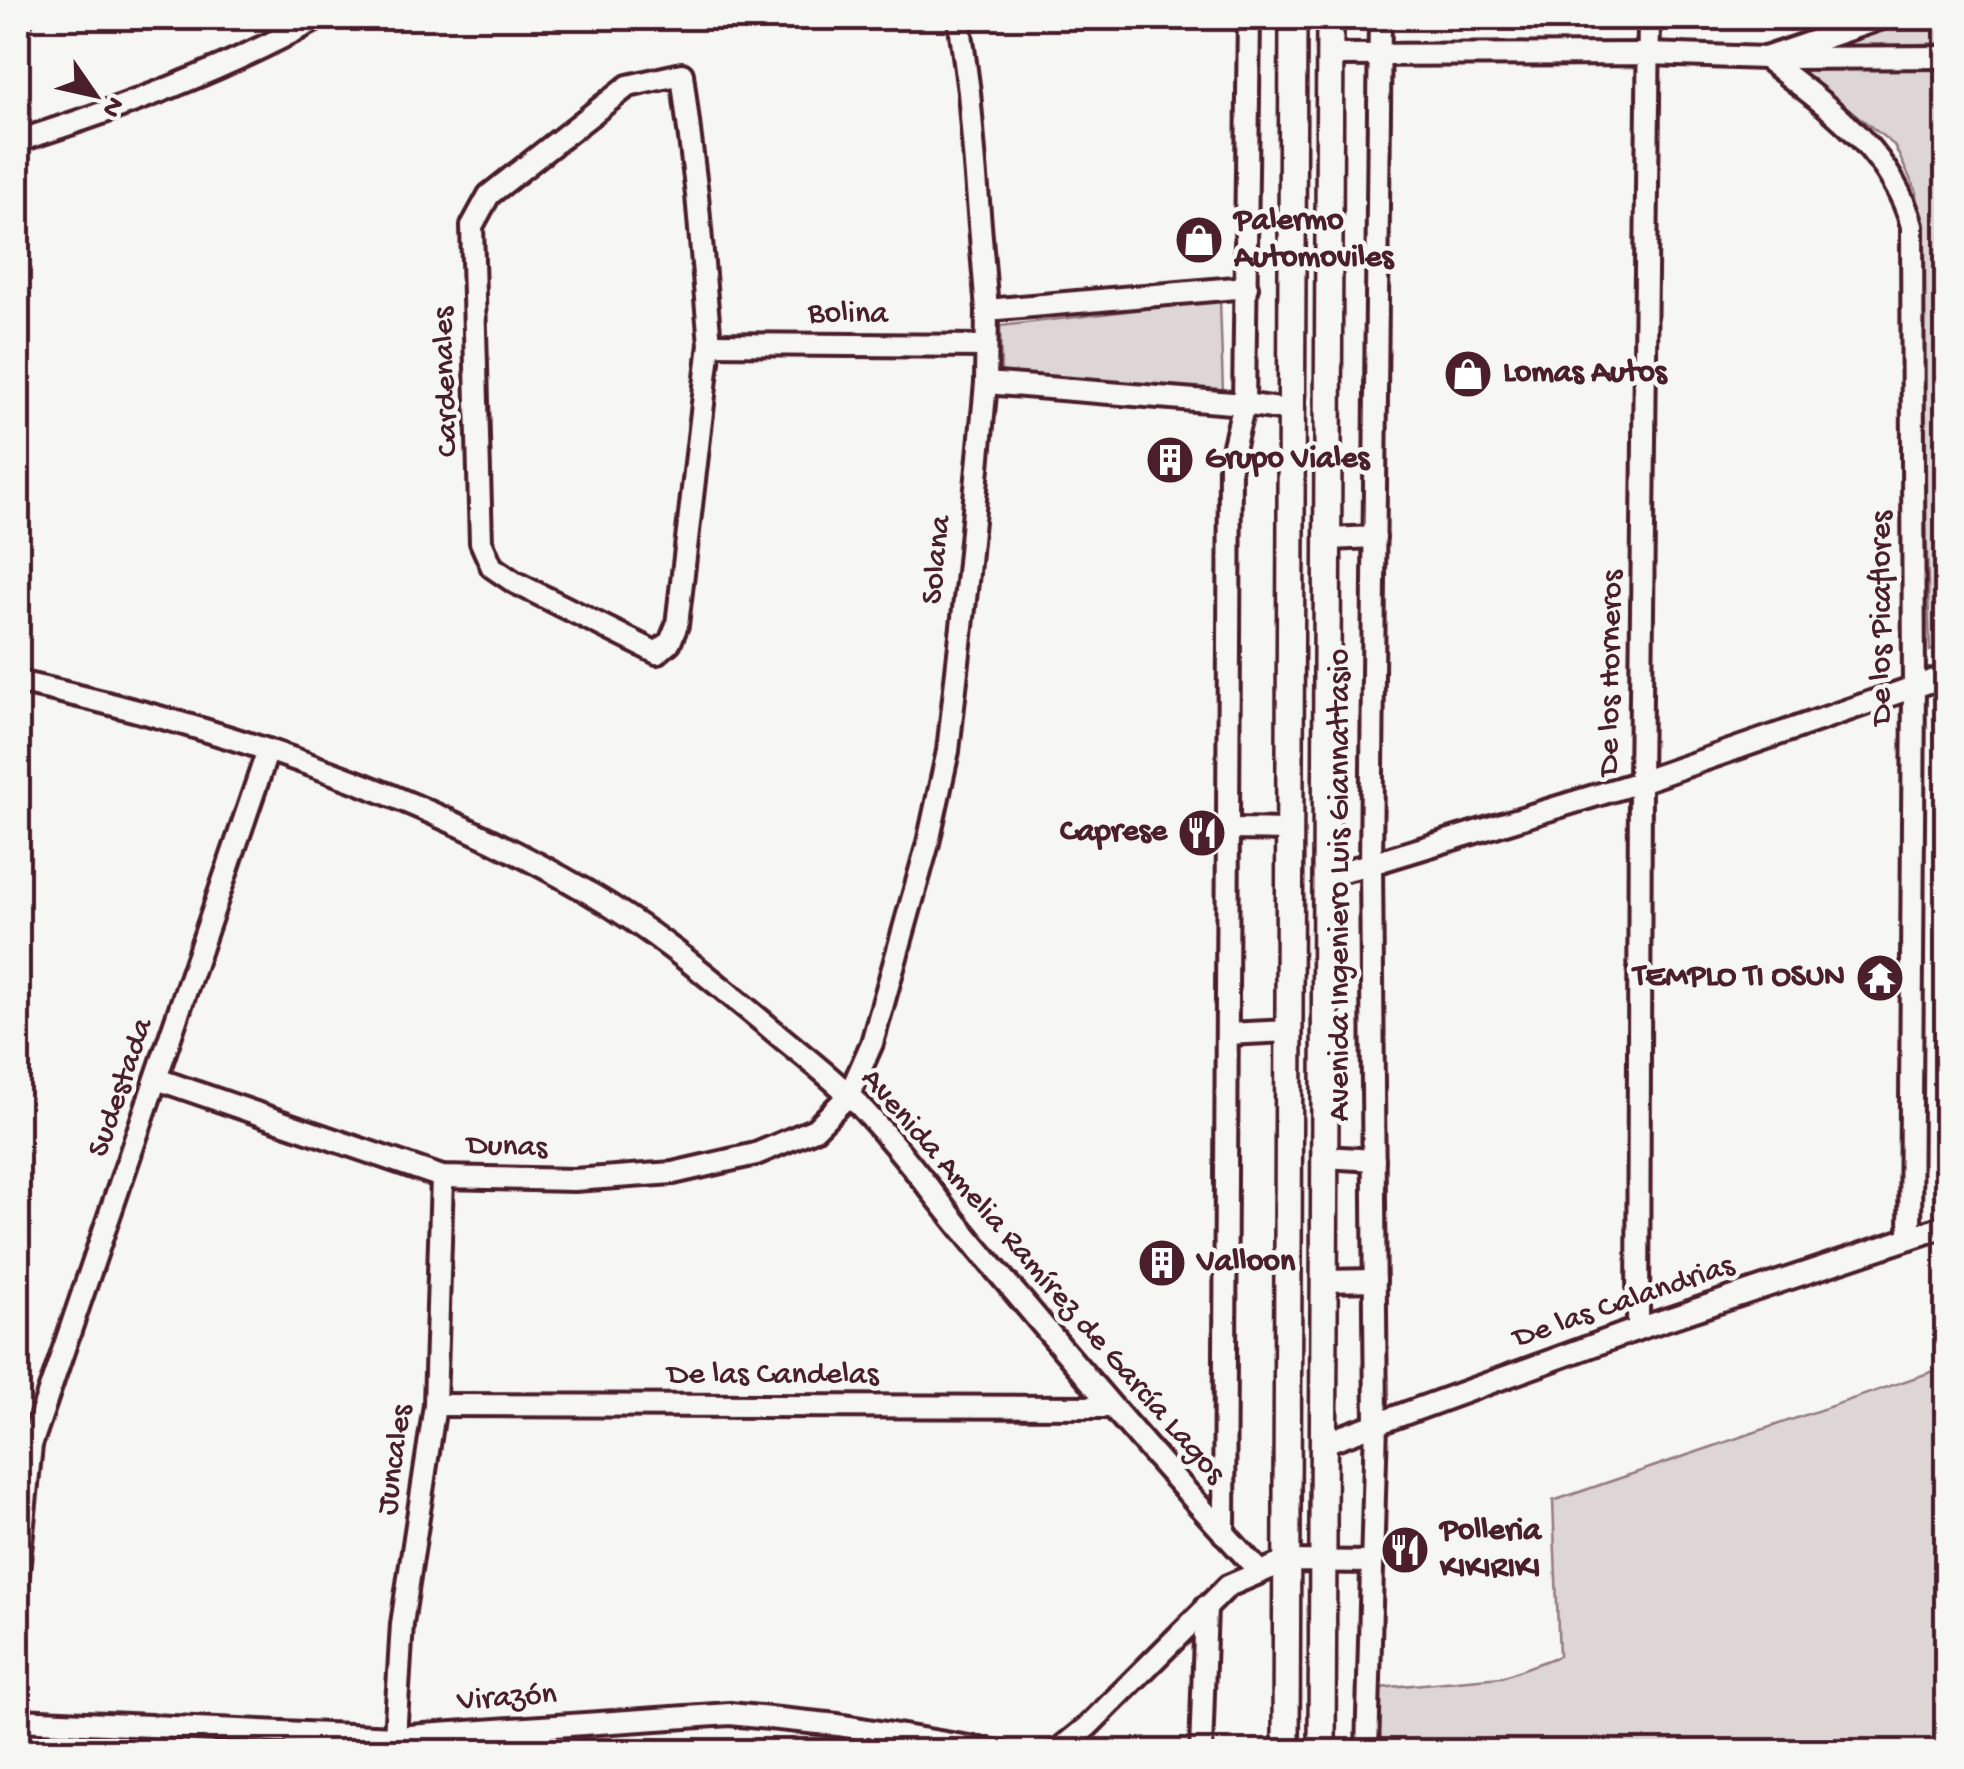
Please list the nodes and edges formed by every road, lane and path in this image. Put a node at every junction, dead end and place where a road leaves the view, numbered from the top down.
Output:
1 (319, 18) edge
2 (959, 18) edge
3 (1249, 18) edge
4 (1293, 18) edge
5 (1330, 18) edge
6 (1380, 18) edge
7 (1650, 18) edge
8 (1882, 18) edge
9 (1380, 53) junction
10 (1650, 54) junction
11 (1330, 55) junction
12 (1946, 57) edge
13 (1764, 58) junction
14 (18, 141) edge
15 (1247, 286) junction
16 (987, 310) junction
17 (710, 344) junction
18 (985, 346) junction
19 (986, 382) junction
20 (1244, 404) junction
21 (1292, 411) junction
22 (1375, 538) junction
23 (1328, 540) junction
24 (1946, 676) edge
25 (18, 682) edge
26 (1914, 686) junction
27 (268, 750) junction
28 (1640, 782) junction
29 (1228, 829) junction
30 (1291, 830) junction
31 (1371, 864) junction
32 (1326, 875) junction
33 (1290, 1032) junction
34 (1227, 1034) junction
35 (157, 1079) junction
36 (850, 1095) junction
37 (1325, 1157) junction
38 (1374, 1160) junction
39 (442, 1176) junction
40 (1946, 1226) edge
41 (1910, 1238) junction
42 (1375, 1280) junction
43 (1325, 1281) junction
44 (1638, 1328) junction
45 (436, 1405) junction
46 (1111, 1407) junction
47 (1376, 1422) junction
48 (1324, 1443) junction
49 (24, 1444) edge
50 (1224, 1534) junction
51 (1324, 1560) junction
52 (1287, 1561) junction
53 (1372, 1562) junction
54 (1259, 1571) junction
55 (18, 1572) edge
56 (1206, 1606) junction
57 (18, 1720) edge
58 (389, 1742) edge
59 (355, 1752) edge
60 (998, 1752) edge
61 (1056, 1752) edge
62 (1200, 1752) edge
63 (1286, 1752) edge
64 (1322, 1752) edge
65 (1366, 1752) edge

1 - 14 street
2 - 16 street, Solana
3 - 15 street
4 - 21 main road, Avenida Ingeniero Luis Giannattasio
5 - 11 main road, Avenida Ingeniero Luis Giannattasio
6 - 9 street, Avenida Ingeniero Luis Giannattasio
7 - 10 street, De los Horneros
8 - 13 street
9 - 10 street
9 - 11 street
9 - 22 street, Avenida Ingeniero Luis Giannattasio
10 - 13 street
10 - 28 street, De los Horneros
11 - 23 main road, Avenida Ingeniero Luis Giannattasio
12 - 13 street
13 - 26 street, De los Picaflores
15 - 16 street
15 - 20 street
16 - 18 street, Solana
17 - 17 street, Cardenales
17 - 18 street, Bolina
18 - 19 street, Solana
19 - 20 street
19 - 36 street, Solana
20 - 21 street
20 - 29 street
21 - 30 main road, Avenida Ingeniero Luis Giannattasio
22 - 23 street
22 - 31 street, Avenida Ingeniero Luis Giannattasio
23 - 32 main road, Avenida Ingeniero Luis Giannattasio
24 - 26 street
25 - 27 street, Avenida Amelia Ramírez de García Lagos
26 - 28 street
26 - 41 street, De los Picaflores
27 - 35 street, Sudestada
27 - 36 street, Avenida Amelia Ramírez de García Lagos
28 - 31 street
28 - 44 street, De los Horneros
29 - 30 street
29 - 34 street
30 - 33 main road, Avenida Ingeniero Luis Giannattasio
31 - 32 street
31 - 38 street, Avenida Ingeniero Luis Giannattasio
32 - 37 main road, Avenida Ingeniero Luis Giannattasio
33 - 34 street
33 - 52 main road, Avenida Ingeniero Luis Giannattasio
34 - 50 street
35 - 39 street, Dunas
35 - 49 street, Sudestada
36 - 39 street, Dunas
36 - 46 street, Avenida Amelia Ramírez de García Lagos
37 - 38 street
37 - 43 main road, Avenida Ingeniero Luis Giannattasio
38 - 42 street, Avenida Ingeniero Luis Giannattasio
39 - 45 street, Juncales
40 - 41 street, De las Calandrias
41 - 44 street, De las Calandrias
42 - 43 street
42 - 47 street, Avenida Ingeniero Luis Giannattasio
43 - 48 main road, Avenida Ingeniero Luis Giannattasio
44 - 47 street, De las Calandrias
45 - 46 street, De las Candelas
45 - 58 street, Juncales
46 - 50 street, Avenida Amelia Ramírez de García Lagos
47 - 48 street, De las Calandrias
47 - 53 street, Avenida Ingeniero Luis Giannattasio
48 - 51 main road, Avenida Ingeniero Luis Giannattasio
49 - 55 street, Sudestada
50 - 54 street, Avenida Amelia Ramírez de García Lagos
51 - 52 street
51 - 53 street
51 - 64 main road, Avenida Ingeniero Luis Giannattasio
52 - 54 street
52 - 63 main road, Avenida Ingeniero Luis Giannattasio
53 - 65 street, Avenida Ingeniero Luis Giannattasio
54 - 56 street
56 - 61 street
56 - 62 street
57 - 58 street, Virazón
58 - 59 street
58 - 60 street, Virazón

